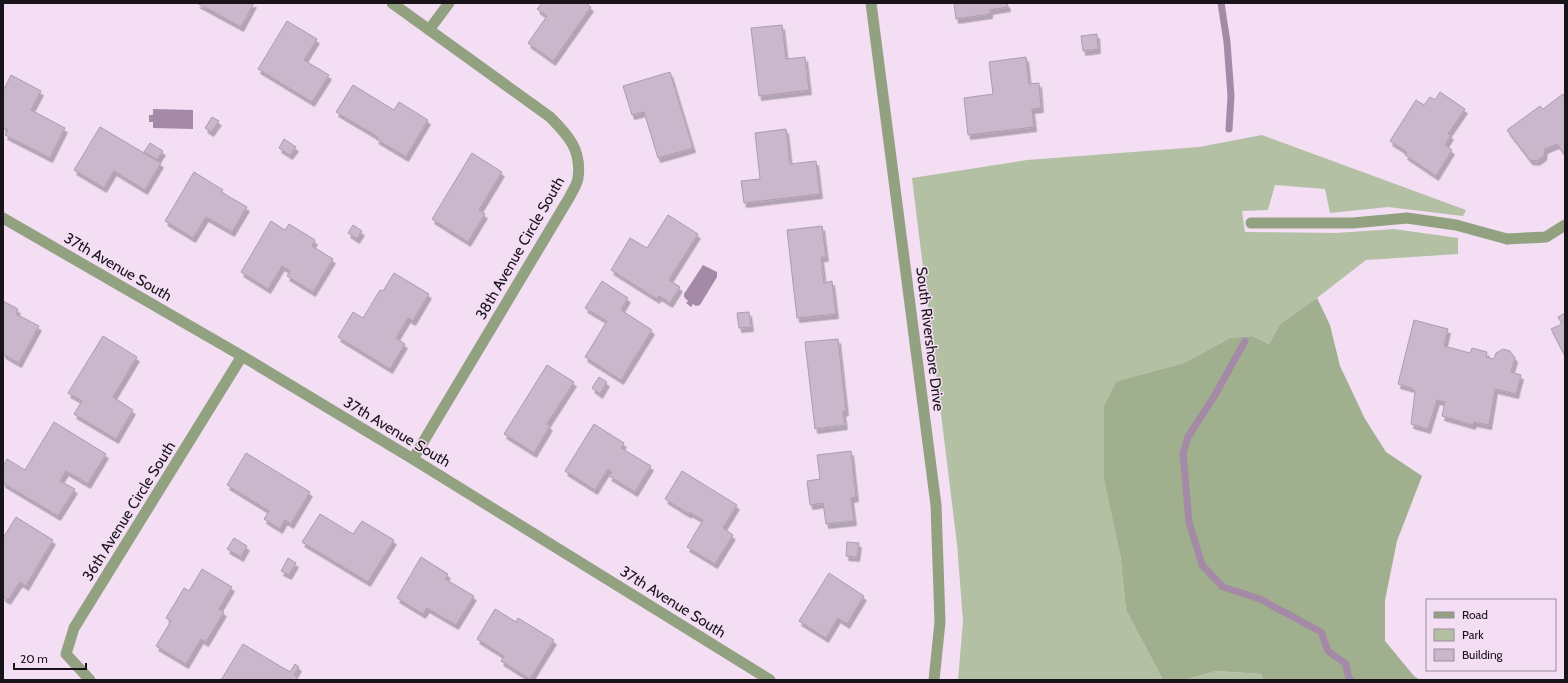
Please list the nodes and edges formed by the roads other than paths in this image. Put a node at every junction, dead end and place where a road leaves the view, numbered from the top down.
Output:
1 (392, 3) edge
2 (449, 3) edge
3 (871, 3) edge
4 (430, 30) junction
5 (3, 218) edge
6 (1251, 223) dead end
7 (1565, 225) edge
8 (242, 356) junction
9 (413, 459) junction
10 (90, 680) edge
11 (770, 680) edge
12 (934, 680) edge

1 - 4 street, 38th Avenue Circle South
2 - 4 street
3 - 12 street, South Rivershore Drive
4 - 9 street, 38th Avenue Circle South
5 - 8 street, 37th Avenue South
6 - 7 street
8 - 9 street, 37th Avenue South
8 - 10 street, 36th Avenue Circle South
9 - 11 street, 37th Avenue South

